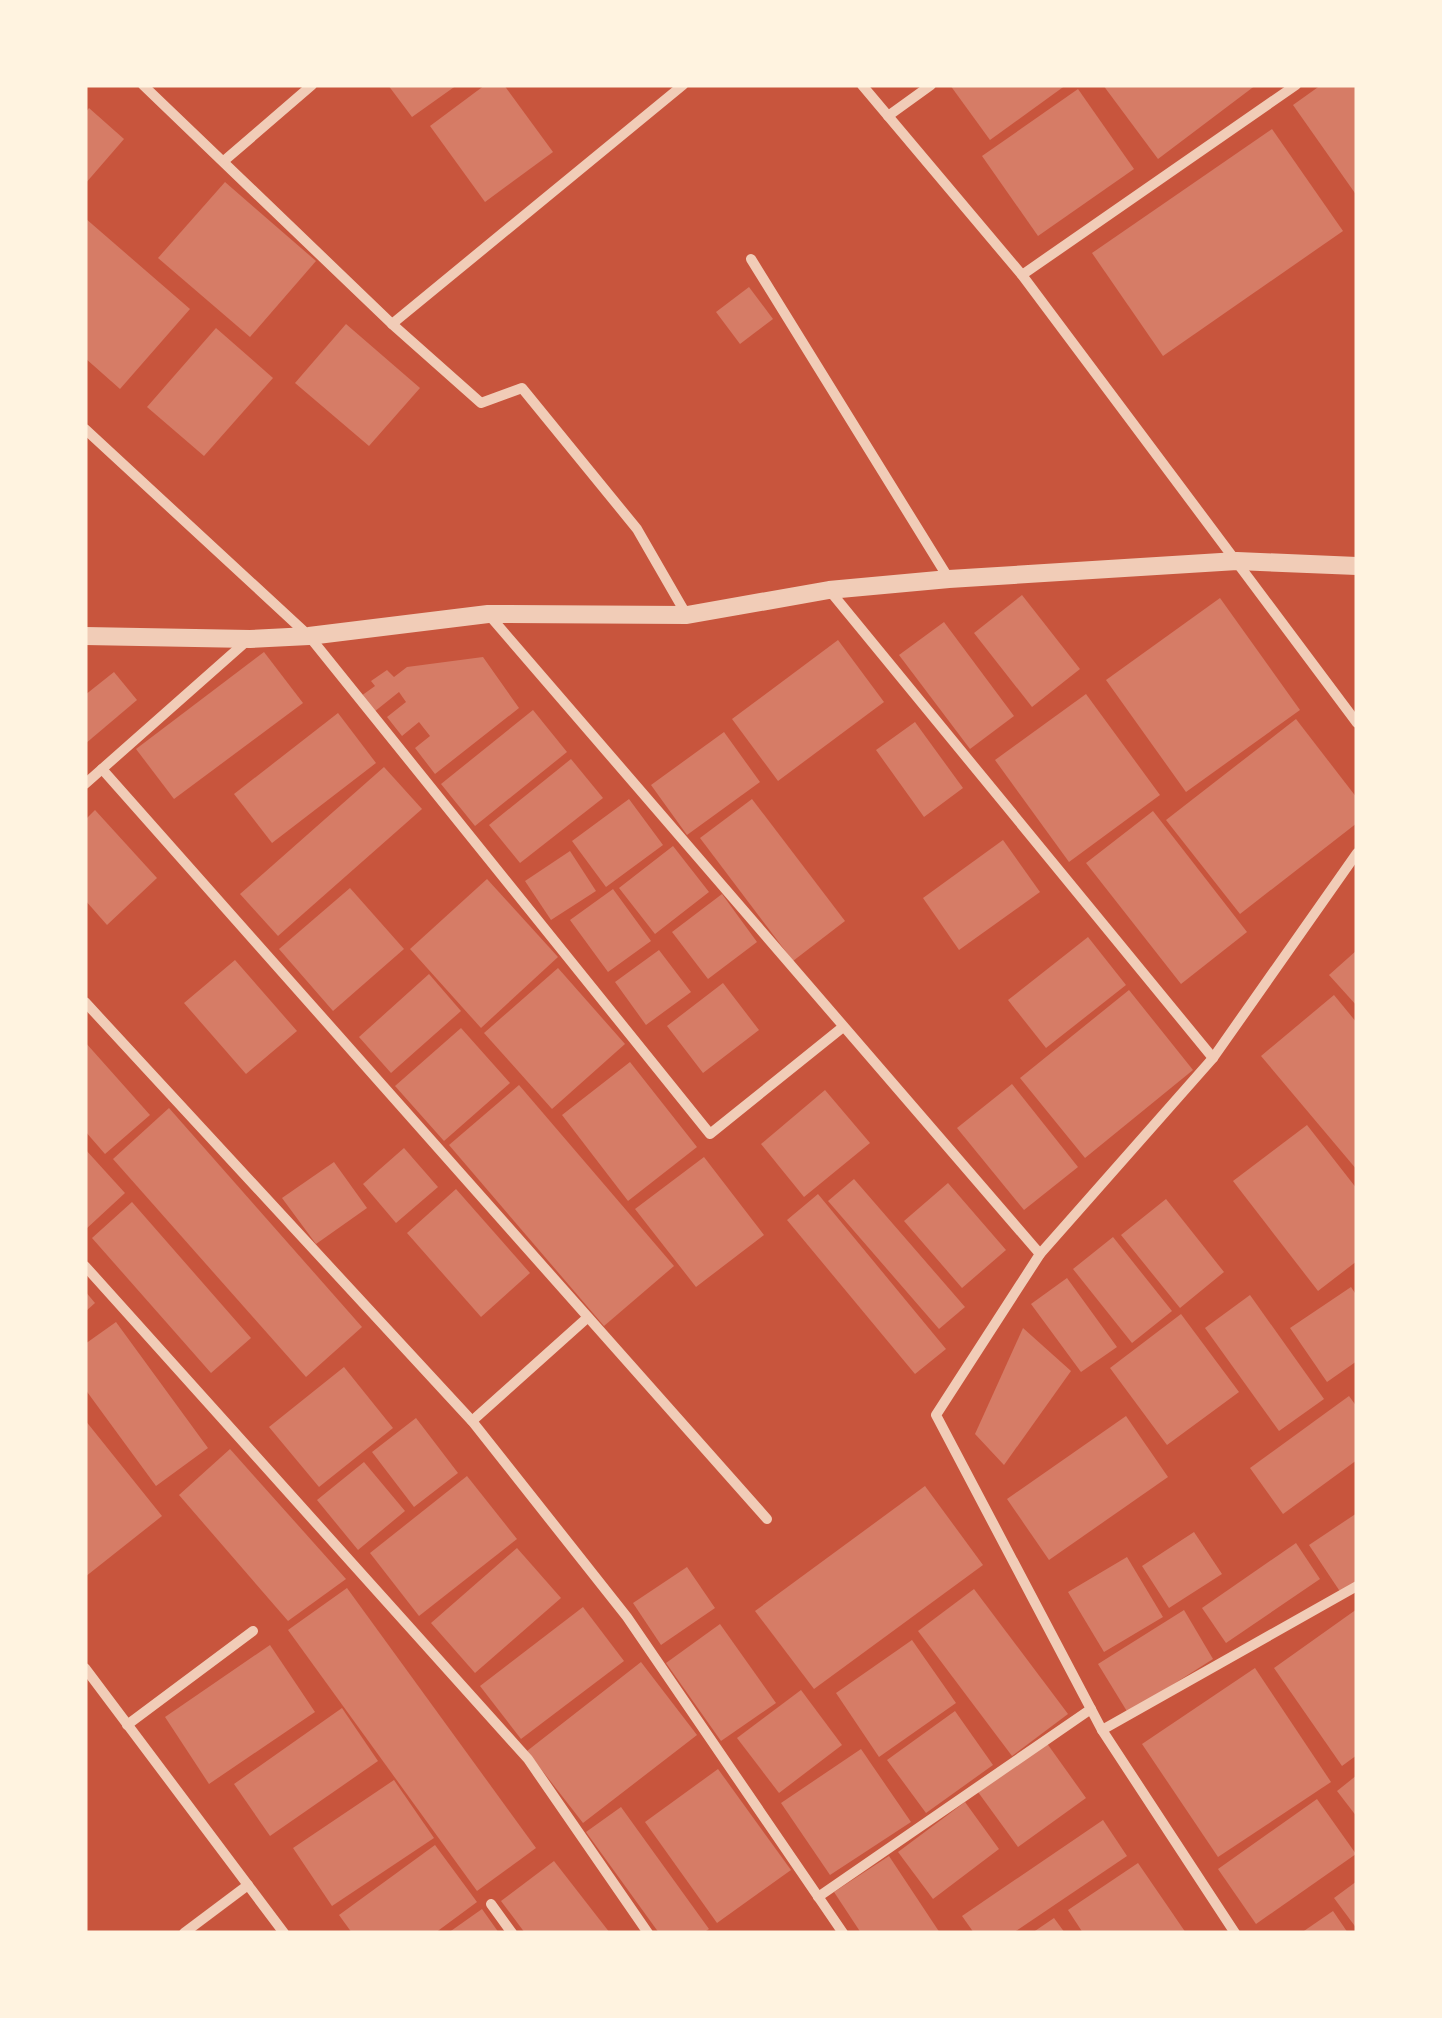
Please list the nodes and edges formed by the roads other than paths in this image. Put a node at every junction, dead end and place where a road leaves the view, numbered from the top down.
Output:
1 (143, 85) edge
2 (312, 85) edge
3 (683, 85) edge
4 (862, 85) edge
5 (931, 85) edge
6 (1296, 85) edge
7 (888, 116) junction
8 (225, 160) junction
9 (751, 259) dead end
10 (1022, 275) junction
11 (392, 324) junction
12 (85, 429) edge
13 (1238, 561) junction
14 (1355, 568) edge
15 (950, 578) junction
16 (830, 590) junction
17 (488, 614) junction
18 (687, 615) junction
19 (85, 636) edge
20 (310, 636) junction
21 (250, 639) junction
22 (1357, 723) edge
23 (102, 770) junction
24 (85, 784) edge
25 (1357, 854) edge
26 (85, 1002) edge
27 (844, 1027) junction
28 (1213, 1058) junction
29 (1040, 1254) junction
30 (85, 1266) edge
31 (587, 1318) junction
32 (472, 1421) junction
33 (766, 1519) dead end
34 (1357, 1586) edge
35 (253, 1630) dead end
36 (85, 1668) edge
37 (1090, 1709) junction
38 (128, 1725) junction
39 (1102, 1730) junction
40 (248, 1886) junction
41 (818, 1897) junction
42 (491, 1904) dead end
43 (1231, 1932) edge
44 (184, 1933) edge
45 (284, 1933) edge
46 (512, 1933) edge
47 (648, 1933) edge
48 (843, 1933) edge

1 - 8 street
2 - 8 street
3 - 11 street
4 - 7 street
5 - 7 street
6 - 10 street
7 - 10 street
8 - 11 street
9 - 15 street
10 - 13 street
11 - 18 street
12 - 20 street
13 - 14 street
13 - 15 street
13 - 22 street
15 - 16 street
16 - 18 street
16 - 28 street
17 - 18 street
17 - 20 street
17 - 27 street
19 - 21 street
20 - 21 street
20 - 27 street
21 - 23 street
23 - 24 street
23 - 31 street
25 - 28 street
26 - 32 street
27 - 29 street
28 - 29 street
29 - 37 street
30 - 47 street
31 - 32 street
31 - 33 street
32 - 41 street
34 - 39 street
35 - 38 street
36 - 38 street
37 - 39 street
37 - 41 street
38 - 40 street
39 - 43 street
40 - 44 street
40 - 45 street
41 - 48 street
42 - 46 street

